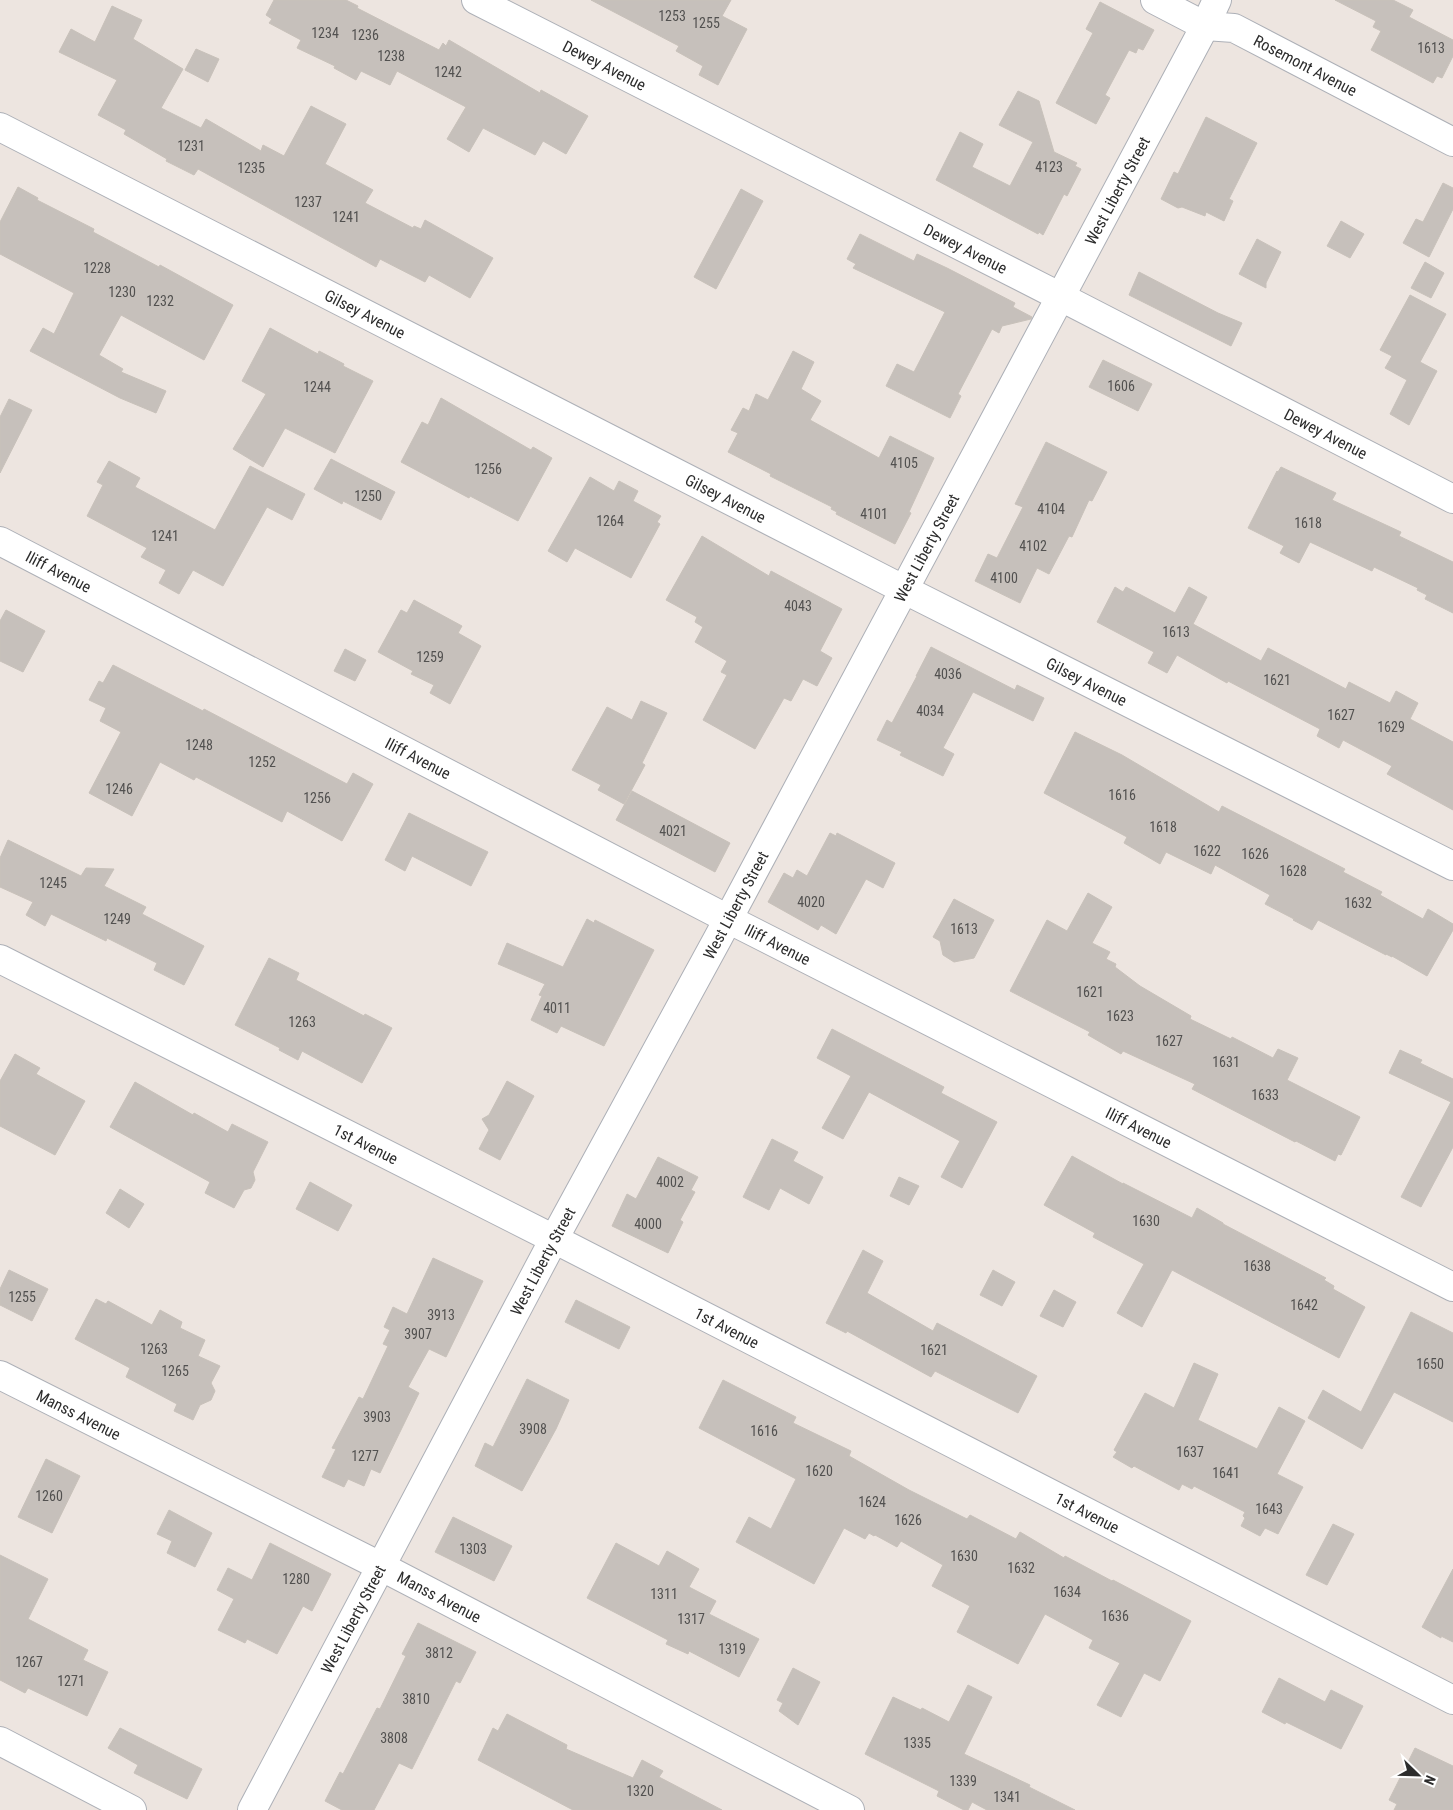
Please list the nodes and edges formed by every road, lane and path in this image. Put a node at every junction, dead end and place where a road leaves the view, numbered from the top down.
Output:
1 (476, 0) edge
2 (1155, 0) edge
3 (1217, 0) edge
4 (1205, 26) junction
5 (0, 128) edge
6 (1453, 142) edge
7 (1061, 297) junction
8 (1453, 499) edge
9 (0, 541) edge
10 (903, 589) junction
11 (1453, 866) edge
12 (728, 919) junction
13 (0, 958) edge
14 (554, 1240) junction
15 (1453, 1287) edge
16 (0, 1375) edge
17 (382, 1567) junction
18 (1453, 1700) edge
19 (0, 1741) edge
20 (132, 1810) edge
21 (252, 1810) edge
22 (850, 1810) edge

1 - 7 street, Dewey Avenue
2 - 4 street, Rosemont Avenue
3 - 4 street, West Liberty Street
4 - 6 street, Rosemont Avenue
4 - 7 street, West Liberty Street
5 - 10 street, Gilsey Avenue
7 - 8 street, Dewey Avenue
7 - 10 street, West Liberty Street
9 - 12 street, Iliff Avenue
10 - 11 street, Gilsey Avenue
10 - 12 street, West Liberty Street
12 - 14 street, West Liberty Street
12 - 15 street, Iliff Avenue
13 - 14 street, 1st Avenue
14 - 17 street, West Liberty Street
14 - 18 street, 1st Avenue
16 - 17 street, Manss Avenue
17 - 21 street, West Liberty Street
17 - 22 street, Manss Avenue
19 - 20 street

